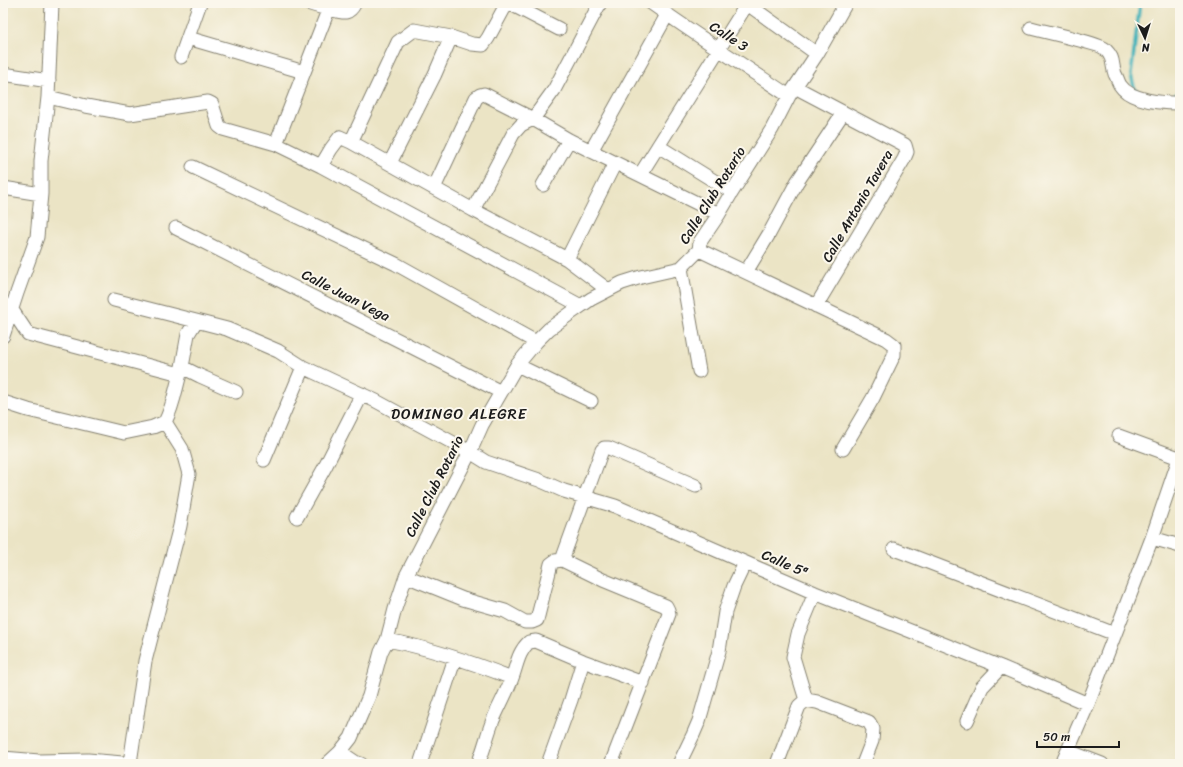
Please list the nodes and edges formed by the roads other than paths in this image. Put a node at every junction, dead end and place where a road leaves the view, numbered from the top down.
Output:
1 (52, 3) edge
2 (200, 3) edge
3 (307, 3) edge
4 (355, 3) edge
5 (508, 3) edge
6 (600, 3) edge
7 (651, 3) edge
8 (746, 3) edge
9 (846, 3) edge
10 (329, 8) junction
11 (667, 15) junction
12 (1032, 28) dead end
13 (559, 29) dead end
14 (451, 37) junction
15 (188, 38) junction
16 (718, 48) junction
17 (817, 54) junction
18 (181, 57) dead end
19 (304, 72) junction
20 (3, 74) edge
21 (49, 81) junction
22 (792, 92) junction
23 (48, 97) junction
24 (1180, 103) edge
25 (843, 112) junction
26 (533, 119) junction
27 (569, 140) junction
28 (351, 142) junction
29 (276, 144) junction
30 (658, 146) junction
31 (591, 151) junction
32 (390, 163) junction
33 (615, 163) junction
34 (321, 166) junction
35 (193, 167) dead end
36 (640, 175) junction
37 (543, 185) dead end
38 (3, 188) edge
39 (434, 188) junction
40 (732, 192) junction
41 (41, 194) junction
42 (473, 210) junction
43 (719, 214) junction
44 (176, 228) dead end
45 (699, 250) junction
46 (567, 259) junction
47 (681, 268) junction
48 (746, 272) junction
49 (608, 290) junction
50 (114, 300) dead end
51 (581, 306) junction
52 (816, 306) junction
53 (12, 310) junction
54 (196, 322) junction
55 (3, 336) edge
56 (536, 342) junction
57 (517, 365) junction
58 (303, 367) junction
59 (181, 371) junction
60 (699, 371) dead end
61 (236, 392) dead end
62 (501, 392) junction
63 (362, 394) junction
64 (591, 401) dead end
65 (3, 402) edge
66 (165, 422) junction
67 (1118, 436) dead end
68 (843, 449) dead end
69 (470, 452) junction
70 (1180, 457) edge
71 (264, 460) dead end
72 (696, 486) dead end
73 (586, 497) junction
74 (297, 517) dead end
75 (1152, 538) junction
76 (1180, 546) edge
77 (894, 549) dead end
78 (562, 560) junction
79 (745, 563) junction
80 (406, 576) junction
81 (815, 593) junction
82 (532, 622) junction
83 (1115, 634) junction
84 (387, 640) junction
85 (529, 642) junction
86 (455, 658) junction
87 (583, 660) junction
88 (1001, 667) junction
89 (512, 678) junction
90 (643, 683) junction
91 (806, 700) junction
92 (1088, 704) junction
93 (967, 721) dead end
94 (1068, 751) junction
95 (340, 752) junction
96 (3, 758) edge
97 (132, 764) edge
98 (327, 764) edge
99 (361, 764) edge
100 (420, 764) edge
101 (478, 764) edge
102 (548, 764) edge
103 (611, 764) edge
104 (679, 764) edge
105 (777, 764) edge
106 (863, 764) edge
107 (1062, 764) edge
108 (1102, 764) edge

1 - 21 street
2 - 15 street
3 - 10 street
4 - 10 street
5 - 13 street
5 - 14 street
6 - 26 street
7 - 11 street, Calle 3
8 - 16 street
8 - 17 street
9 - 17 street, Calle Club Rotario
10 - 19 street
11 - 16 street, Calle 3
11 - 31 street
12 - 24 street
14 - 28 street
14 - 32 street
15 - 18 street
15 - 19 street
16 - 22 street, Calle 3
16 - 30 street
17 - 22 street, Calle Club Rotario
19 - 29 street
20 - 21 street
21 - 23 street
22 - 25 street, Calle Antonio Tavera
22 - 40 street, Calle Club Rotario
23 - 29 street
23 - 41 street
25 - 48 street
25 - 52 street, Calle Antonio Tavera
26 - 27 street
26 - 39 street
26 - 42 street
27 - 31 street
27 - 37 street
28 - 32 street
28 - 34 street
29 - 34 street
30 - 36 street
30 - 40 street
31 - 33 street
32 - 39 street
33 - 36 street
33 - 46 street
34 - 51 street
35 - 56 street
36 - 43 street
38 - 41 street
39 - 42 street
40 - 43 street, Calle Club Rotario
41 - 53 street
42 - 46 street
43 - 45 street, Calle Club Rotario
44 - 62 street, Calle Juan Vega
45 - 47 street, Calle Club Rotario
45 - 48 street
46 - 49 street
47 - 49 street, Calle Club Rotario
47 - 60 street
48 - 52 street
49 - 51 street, Calle Club Rotario
50 - 54 street, Calle 5ª
51 - 56 street, Calle Club Rotario
52 - 68 street
53 - 55 street
53 - 59 street
54 - 58 street, Calle 5ª
54 - 59 street
56 - 57 street, Calle Club Rotario
57 - 62 street, Calle Club Rotario
57 - 64 street
58 - 63 street, Calle 5ª
58 - 71 street
59 - 61 street
59 - 66 street
62 - 69 street, Calle Club Rotario
63 - 69 street, Calle 5ª
63 - 74 street
65 - 66 street
66 - 97 street
67 - 70 street
69 - 73 street, Calle 5ª
69 - 80 street, Calle Club Rotario
70 - 75 street
72 - 73 street
73 - 78 street
73 - 79 street, Calle 5ª
75 - 76 street
75 - 83 street
77 - 83 street
78 - 82 street
78 - 90 street
79 - 81 street, Calle 5ª
79 - 104 street
80 - 82 street
80 - 84 street, Calle Club Rotario
81 - 88 street, Calle 5ª
81 - 91 street
82 - 85 street
83 - 92 street
84 - 86 street
84 - 95 street, Calle Club Rotario
85 - 87 street
85 - 89 street
86 - 89 street
86 - 100 street
87 - 90 street
87 - 102 street
88 - 92 street, Calle 5ª
88 - 93 street
89 - 101 street
90 - 103 street
91 - 105 street
91 - 106 street
92 - 94 street
94 - 107 street
94 - 108 street
95 - 98 street, Calle Club Rotario
95 - 99 street
96 - 97 street

